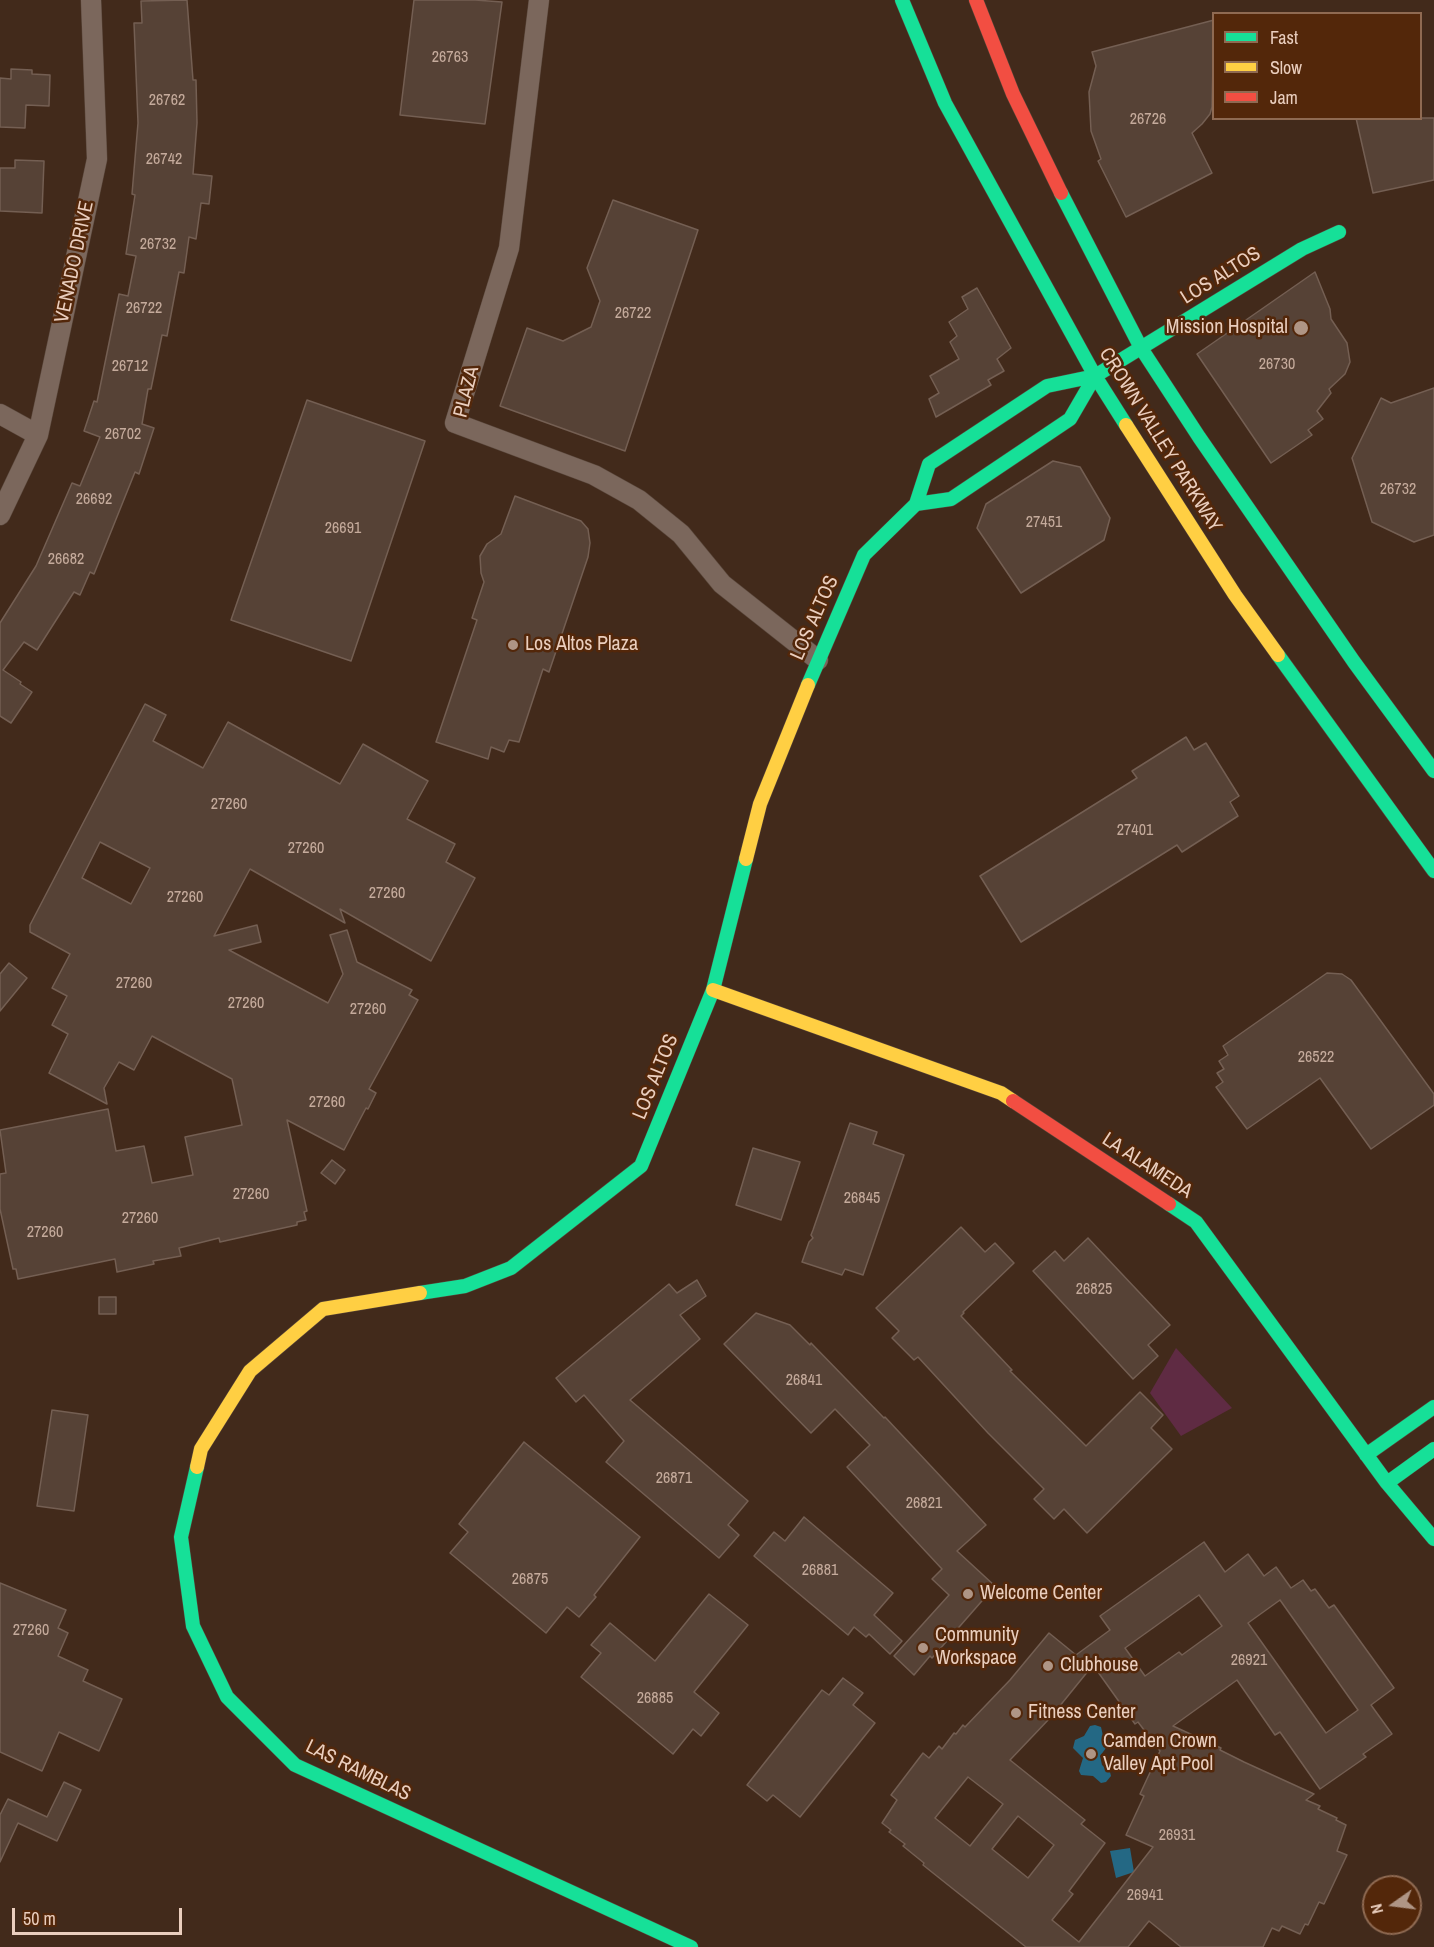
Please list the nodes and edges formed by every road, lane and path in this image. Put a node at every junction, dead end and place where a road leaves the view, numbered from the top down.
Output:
1 (92, 0) edge
2 (539, 0) edge
3 (902, 0) edge
4 (976, 0) edge
5 (1339, 232) dead end
6 (1141, 348) junction
7 (1095, 376) junction
8 (0, 414) edge
9 (38, 435) junction
10 (916, 504) junction
11 (0, 515) edge
12 (818, 660) junction
13 (1434, 771) edge
14 (1434, 872) edge
15 (713, 990) junction
16 (1434, 1407) edge
17 (201, 1449) joint
18 (1434, 1449) edge
19 (1366, 1455) junction
20 (1387, 1483) junction
21 (1434, 1539) edge
22 (692, 1947) edge

1 - 9 street, VENADO DRIVE
2 - 12 street, PLAZA
3 - 7 street, CROWN VALLEY PARKWAY
4 - 6 street, CROWN VALLEY PARKWAY
5 - 6 street, LOS ALTOS
6 - 7 street, LOS ALTOS
6 - 13 street, CROWN VALLEY PARKWAY
7 - 10 street, LOS ALTOS
7 - 10 street, LOS ALTOS
7 - 14 street, CROWN VALLEY PARKWAY
8 - 9 street
9 - 11 street, VENADO DRIVE
10 - 12 street, LOS ALTOS
12 - 15 street, LOS ALTOS
15 - 17 street, LOS ALTOS
15 - 19 street, LA ALAMEDA
16 - 19 street
17 - 22 street, LAS RAMBLAS
18 - 20 street
19 - 20 street, LA ALAMEDA
20 - 21 street, LA ALAMEDA

